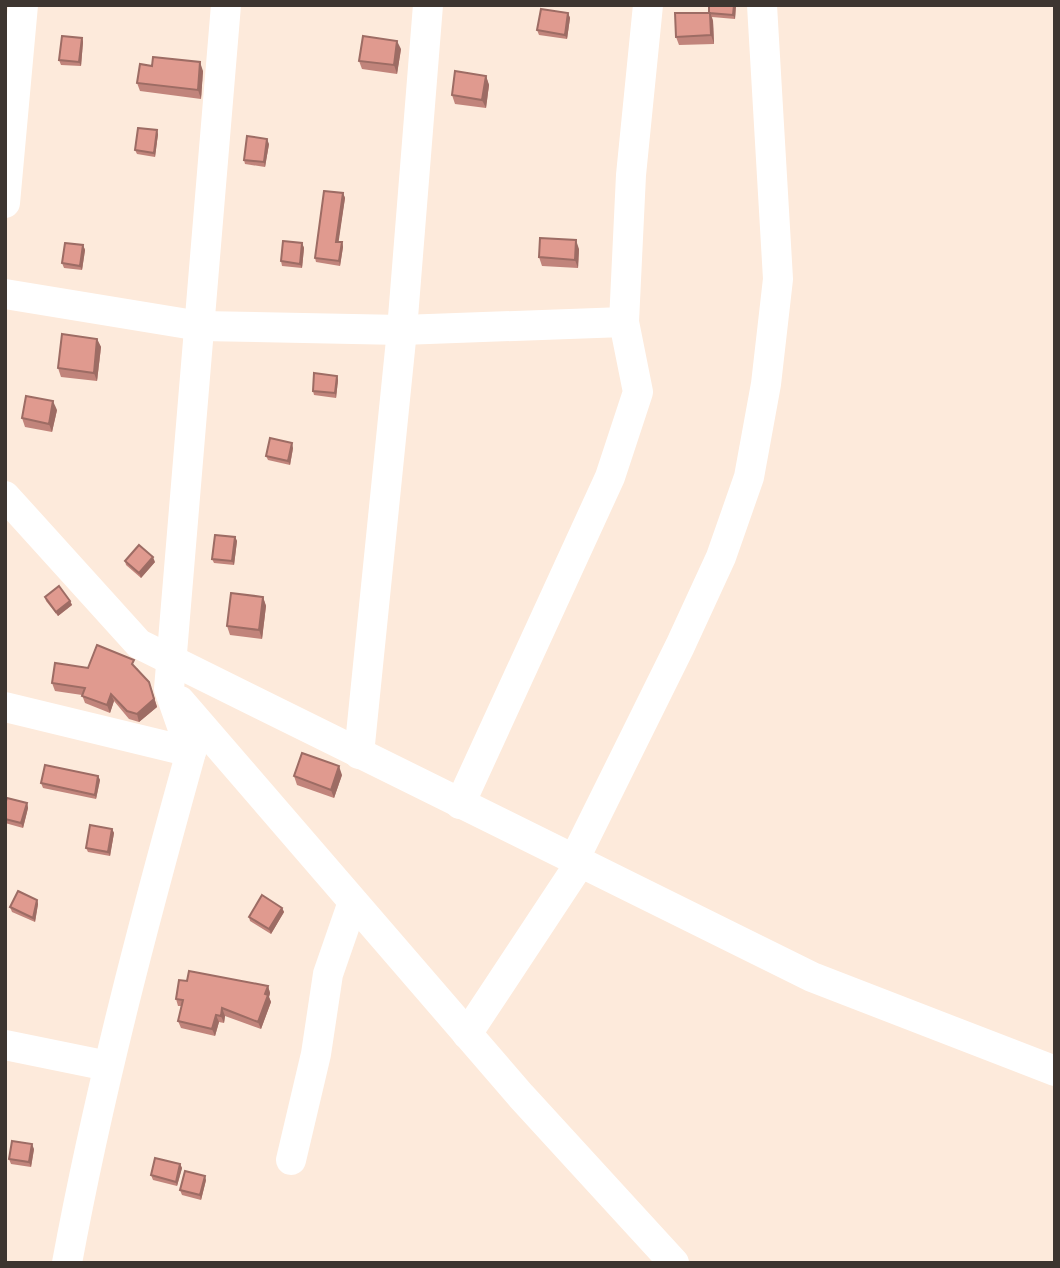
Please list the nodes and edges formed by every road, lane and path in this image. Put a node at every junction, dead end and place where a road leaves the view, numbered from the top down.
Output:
1 (23, 5) edge
2 (226, 5) edge
3 (428, 5) edge
4 (648, 5) edge
5 (761, 5) edge
6 (5, 203) edge
7 (5, 293) edge
8 (624, 321) junction
9 (200, 326) junction
10 (402, 330) junction
11 (5, 496) edge
12 (171, 676) junction
13 (5, 707) edge
14 (191, 751) junction
15 (359, 754) junction
16 (460, 804) junction
17 (577, 862) junction
18 (353, 902) junction
19 (467, 1034) junction
20 (5, 1045) edge
21 (108, 1066) junction
22 (1055, 1071) edge
23 (291, 1160) dead end
24 (67, 1263) edge
25 (674, 1263) edge

1 - 6 street
2 - 9 street
3 - 10 street
4 - 8 street
5 - 17 street
7 - 9 street
8 - 10 street
8 - 16 street
9 - 10 street
9 - 12 street
10 - 15 street
11 - 12 street
12 - 14 street
12 - 15 street
12 - 18 street
13 - 14 street
14 - 21 street
15 - 16 street
16 - 17 street
17 - 19 street
17 - 22 street
18 - 19 street
18 - 23 street
19 - 25 street
20 - 21 street
21 - 24 street

